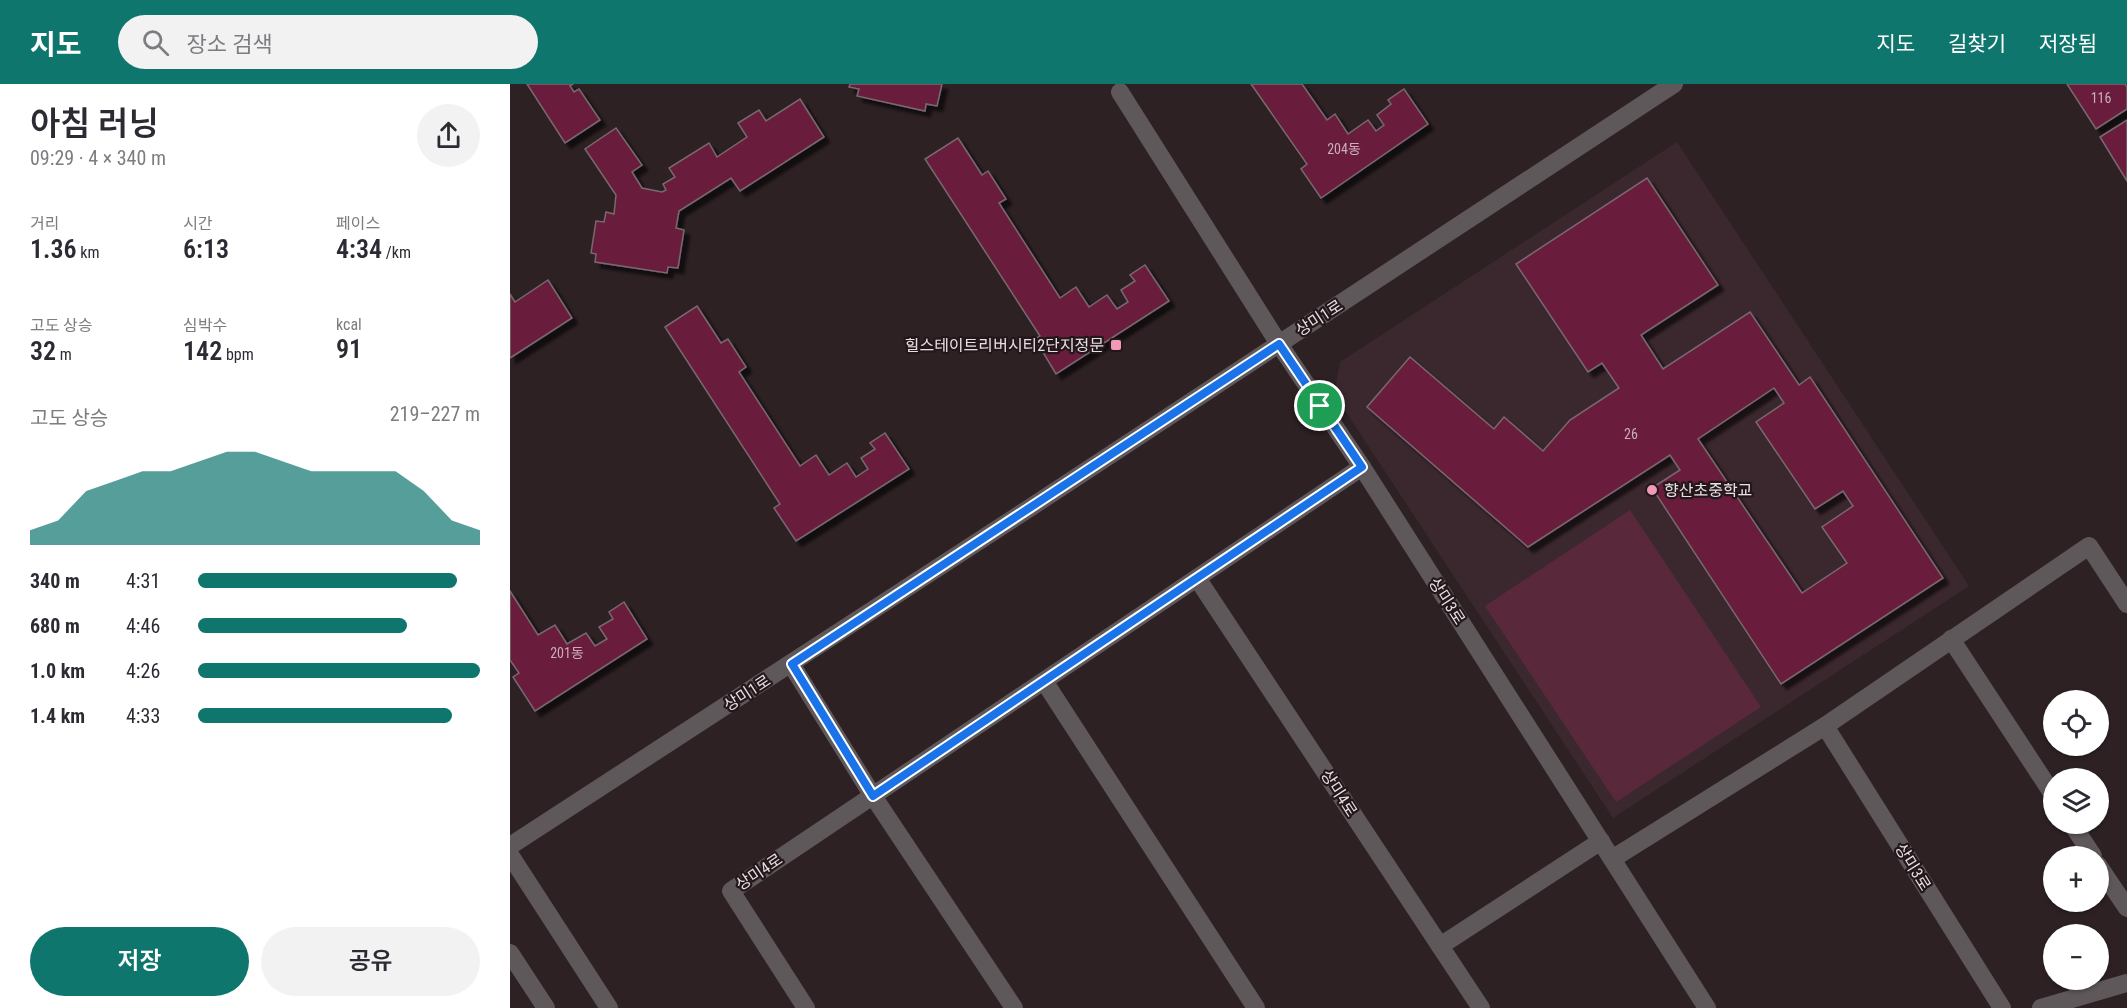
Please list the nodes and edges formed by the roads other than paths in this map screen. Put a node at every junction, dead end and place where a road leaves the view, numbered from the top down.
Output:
1 (1674, 84) edge
2 (1119, 92) dead end
3 (1279, 344) junction
4 (1362, 467) junction
5 (1197, 578) junction
6 (2127, 604) edge
7 (1950, 639) junction
8 (792, 664) junction
9 (1044, 681) junction
10 (1825, 726) junction
11 (2043, 779) edge
12 (873, 796) junction
13 (1601, 842) junction
14 (510, 846) edge
15 (510, 855) edge
16 (1612, 859) junction
17 (2109, 881) edge
18 (2127, 908) edge
19 (1440, 946) junction
20 (510, 953) edge
21 (2127, 983) edge
22 (546, 1008) edge
23 (609, 1008) edge
24 (806, 1008) edge
25 (1014, 1008) edge
26 (1256, 1008) edge
27 (1481, 1008) edge
28 (1707, 1008) edge
29 (2002, 1008) edge
30 (2041, 1008) edge

1 - 3 street, 상미1로
2 - 3 street, 상미3로
3 - 4 street, 상미3로
3 - 8 street, 상미1로
4 - 5 street, 상미4로
4 - 13 street, 상미3로
5 - 9 street, 상미4로
5 - 19 street, 상미4로
6 - 7 street
7 - 10 street
7 - 11 street
8 - 12 street
8 - 14 street, 상미1로
9 - 12 street, 상미4로
9 - 26 street
10 - 16 street
10 - 29 street, 상미3로
12 - 24 street, 상미4로
12 - 25 street
13 - 16 street, 상미3로
13 - 19 street
15 - 23 street
16 - 28 street, 상미3로
17 - 18 street
19 - 27 street, 상미4로
20 - 22 street
21 - 30 street

